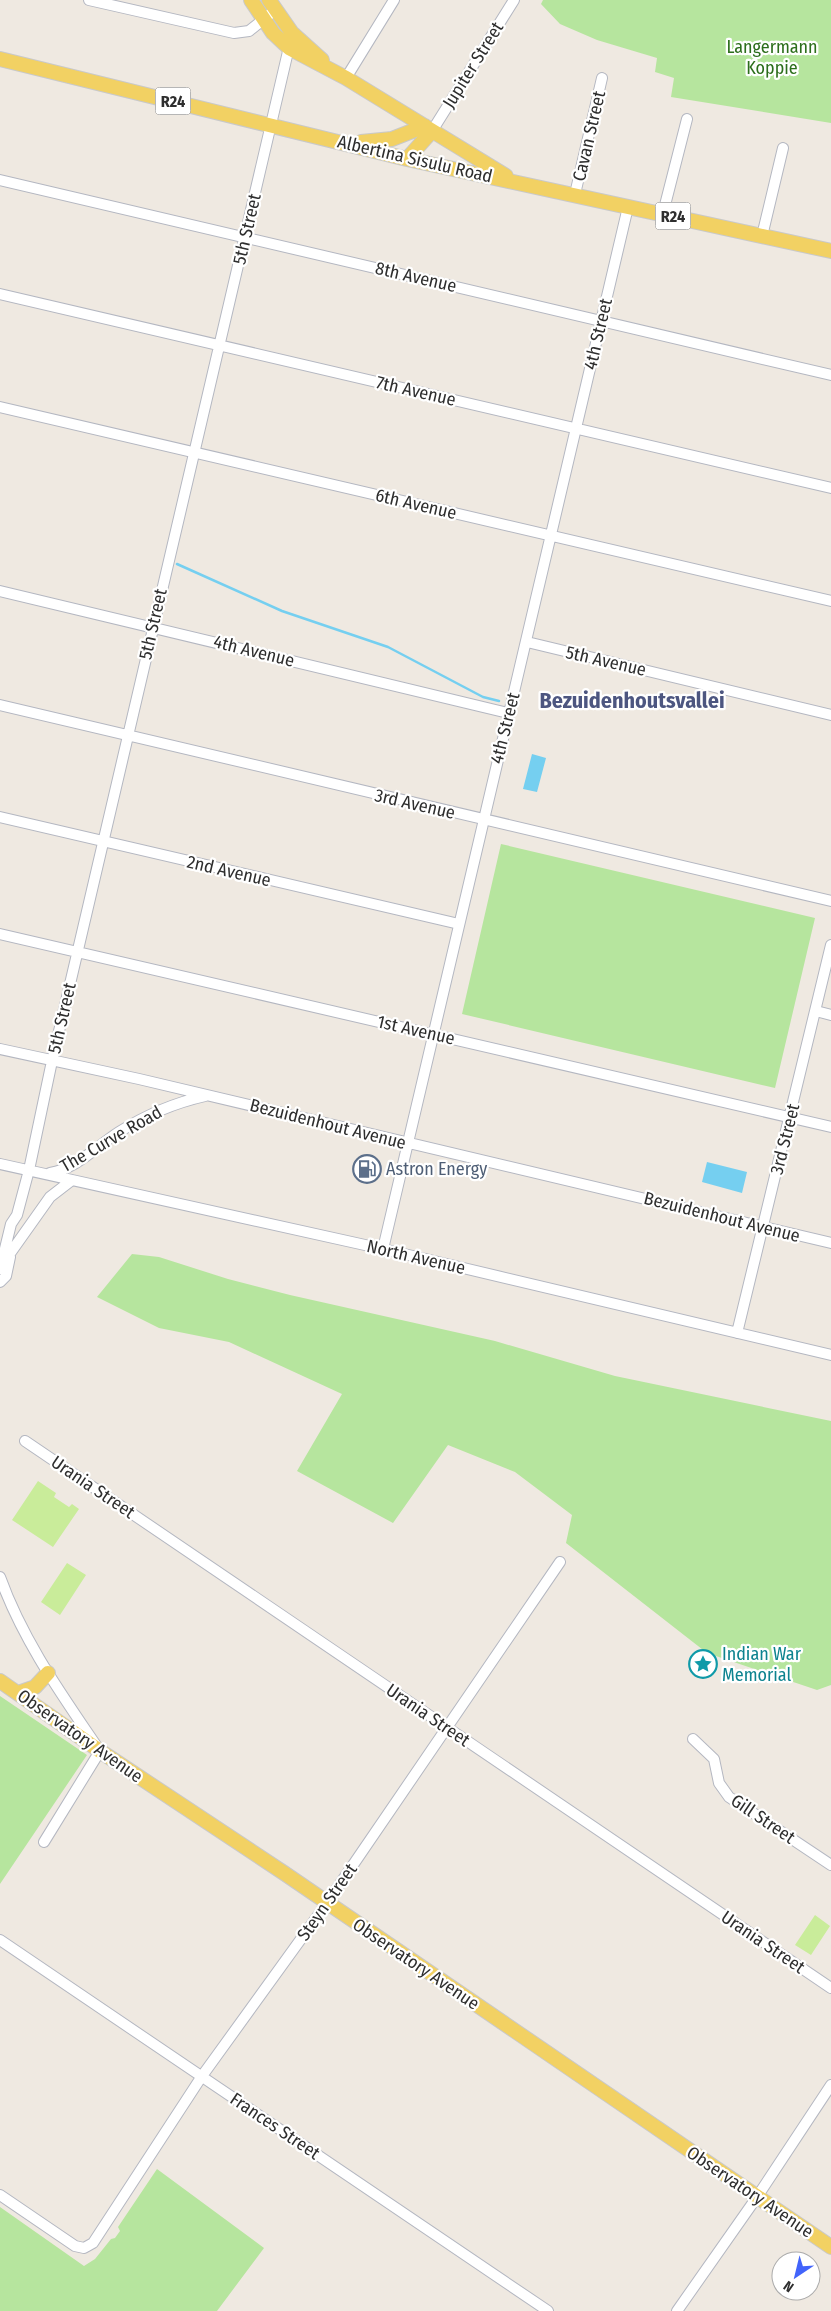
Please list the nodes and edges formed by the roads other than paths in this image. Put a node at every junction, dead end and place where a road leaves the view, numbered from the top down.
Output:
1 (89, 0) edge
2 (250, 0) edge
3 (394, 0) edge
4 (514, 0) edge
5 (272, 5) edge
6 (263, 21) junction
7 (292, 33) junction
8 (289, 48) junction
9 (0, 60) edge
10 (342, 76) junction
11 (602, 78) dead end
12 (687, 119) dead end
13 (271, 124) junction
14 (428, 128) junction
15 (346, 142) junction
16 (783, 148) dead end
17 (407, 159) junction
18 (0, 180) edge
19 (515, 182) junction
20 (575, 194) junction
21 (628, 207) junction
22 (663, 214) junction
23 (762, 236) junction
24 (245, 237) junction
25 (831, 251) edge
26 (0, 294) edge
27 (601, 320) junction
28 (219, 345) junction
29 (831, 375) edge
30 (0, 406) edge
31 (576, 428) junction
32 (194, 451) junction
33 (831, 488) edge
34 (551, 536) junction
35 (0, 591) edge
36 (831, 601) edge
37 (153, 627) junction
38 (526, 642) junction
39 (0, 705) edge
40 (508, 713) junction
41 (831, 715) edge
42 (128, 735) junction
43 (0, 817) edge
44 (482, 820) junction
45 (103, 841) junction
46 (831, 901) edge
47 (459, 924) junction
48 (0, 934) edge
49 (831, 944) edge
50 (77, 951) junction
51 (816, 1011) junction
52 (831, 1015) edge
53 (432, 1034) junction
54 (0, 1049) edge
55 (52, 1061) junction
56 (208, 1095) junction
57 (790, 1117) junction
58 (831, 1127) edge
59 (407, 1144) junction
60 (78, 1161) junction
61 (0, 1164) edge
62 (29, 1170) junction
63 (44, 1174) junction
64 (72, 1180) junction
65 (87, 1184) junction
66 (17, 1215) junction
67 (763, 1228) junction
68 (831, 1243) edge
69 (383, 1249) junction
70 (11, 1252) junction
71 (1, 1277) edge
72 (737, 1333) junction
73 (831, 1355) edge
74 (25, 1441) dead end
75 (560, 1562) dead end
76 (0, 1577) edge
77 (48, 1673) junction
78 (0, 1681) edge
79 (18, 1693) junction
80 (446, 1727) junction
81 (693, 1739) dead end
82 (100, 1751) junction
83 (44, 1842) dead end
84 (831, 1865) edge
85 (327, 1903) junction
86 (1, 1940) edge
87 (831, 1988) edge
88 (202, 2076) junction
89 (831, 2085) edge
90 (0, 2195) edge
91 (757, 2197) junction
92 (831, 2247) edge
93 (548, 2311) edge
94 (677, 2311) edge

1 - 6 street
2 - 6 main road
3 - 10 street
4 - 14 street, Jupiter Street
5 - 6 street
5 - 7 main road
6 - 8 main road
7 - 8 street, 5th Street
7 - 10 main road
8 - 10 main road
8 - 13 street, 5th Street
9 - 13 main road, Albertina Sisulu Road / R24
10 - 14 main road
11 - 20 street, Cavan Street
12 - 22 street
13 - 15 main road, Albertina Sisulu Road / R24
13 - 24 street, 5th Street
14 - 15 main road, R24
14 - 17 main road
14 - 19 main road, R24
15 - 17 main road, Albertina Sisulu Road / R24
16 - 23 street
17 - 19 main road, Albertina Sisulu Road / R24
18 - 24 street, 8th Avenue
19 - 20 main road, Albertina Sisulu Road / R24
20 - 21 main road, Albertina Sisulu Road / R24
21 - 22 main road, Albertina Sisulu Road / R24
21 - 27 street, 4th Street
22 - 23 main road, Albertina Sisulu Road / R24
23 - 25 main road, Albertina Sisulu Road / R24
24 - 27 street, 8th Avenue
24 - 28 street, 5th Street
26 - 28 street, 7th Avenue
27 - 29 street, 8th Avenue
27 - 31 street, 4th Street
28 - 31 street, 7th Avenue
28 - 32 street, 5th Street
30 - 32 street, 6th Avenue
31 - 33 street, 7th Avenue
31 - 34 street, 4th Street
32 - 34 street, 6th Avenue
32 - 37 street, 5th Street
34 - 36 street, 6th Avenue
34 - 38 street, 4th Street
35 - 37 street, 4th Avenue
37 - 40 street, 4th Avenue
37 - 42 street, 5th Street
38 - 40 street, 4th Street
38 - 41 street, 5th Avenue
39 - 42 street, 3rd Avenue
40 - 44 street, 4th Street
42 - 44 street, 3rd Avenue
42 - 45 street, 5th Street
43 - 45 street, 2nd Avenue
44 - 46 street, 3rd Avenue
44 - 47 street, 4th Street
45 - 47 street, 2nd Avenue
45 - 50 street, 5th Street
47 - 53 street, 4th Street
48 - 50 street, 1st Avenue
49 - 51 street, 3rd Street
50 - 53 street, 1st Avenue
50 - 55 street, 5th Street
51 - 52 street
51 - 57 street, 3rd Street
53 - 57 street, 1st Avenue
53 - 59 street, 4th Street
54 - 55 street, Bezuidenhout Avenue
55 - 56 street, Bezuidenhout Avenue
55 - 62 street, 5th Street
56 - 59 street, Bezuidenhout Avenue
56 - 60 street, The Curve Road
57 - 58 street, 1st Avenue
57 - 67 street, 3rd Street
59 - 67 street, Bezuidenhout Avenue
59 - 69 street, 4th Street
60 - 63 street, The Curve Road
60 - 65 street
61 - 62 street, North Avenue
62 - 63 street, North Avenue
62 - 66 street, 5th Street
63 - 64 street, North Avenue
64 - 65 street, North Avenue
64 - 70 street
65 - 69 street, North Avenue
66 - 70 street, 5th Street
66 - 71 street, 5th Street
67 - 68 street, Bezuidenhout Avenue
67 - 72 street, 3rd Street
69 - 72 street, North Avenue
70 - 71 street, 5th Street
72 - 73 street, North Avenue
74 - 80 street, Urania Street
75 - 80 street, Steyn Street
76 - 77 street
77 - 79 main road
77 - 82 street
78 - 79 main road, Observatory Avenue
79 - 82 main road, Observatory Avenue
80 - 85 street, Steyn Street
80 - 87 street, Urania Street
81 - 84 street, Gill Street
82 - 83 street
82 - 85 main road, Observatory Avenue
85 - 88 street, Steyn Street
85 - 91 main road, Observatory Avenue
86 - 88 street, Frances Street
88 - 90 street, Steyn Street
88 - 93 street, Frances Street
89 - 91 street
91 - 92 main road, Observatory Avenue
91 - 94 street

